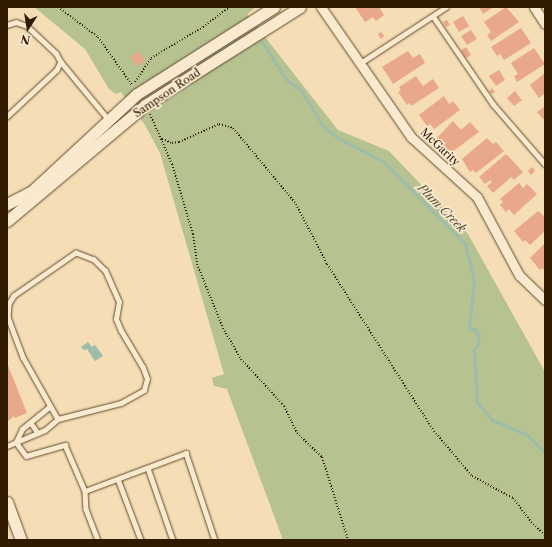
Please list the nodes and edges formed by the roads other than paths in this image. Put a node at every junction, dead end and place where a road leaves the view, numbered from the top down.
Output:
1 (274, 7) edge
2 (300, 7) edge
3 (321, 7) edge
4 (446, 7) edge
5 (534, 7) edge
6 (433, 16) junction
7 (545, 24) edge
8 (7, 25) edge
9 (60, 62) junction
10 (359, 64) junction
11 (7, 117) edge
12 (109, 120) junction
13 (545, 164) edge
14 (7, 204) edge
15 (7, 221) edge
16 (545, 300) edge
17 (50, 406) junction
18 (58, 419) junction
19 (31, 423) junction
20 (38, 432) junction
21 (16, 442) junction
22 (7, 446) edge
23 (148, 468) junction
24 (118, 479) junction
25 (85, 491) junction
26 (7, 502) edge
27 (21, 540) edge
28 (98, 540) edge
29 (141, 540) edge
30 (173, 540) edge
31 (215, 540) edge

1 - 12 street, Sampson Road
2 - 15 street, Sampson Road
3 - 10 street, McGarity
4 - 6 lane
5 - 7 street
6 - 10 lane
6 - 13 lane
8 - 9 lane
9 - 11 lane
9 - 12 lane
10 - 16 street, McGarity
12 - 14 street, Sampson Road
17 - 18 lane
17 - 18 lane
17 - 19 lane
18 - 20 lane
19 - 20 lane
19 - 21 lane
20 - 21 lane
21 - 22 lane
21 - 25 lane
23 - 24 lane
23 - 30 lane
23 - 31 lane
24 - 25 lane
24 - 29 lane
25 - 28 lane
26 - 27 street

